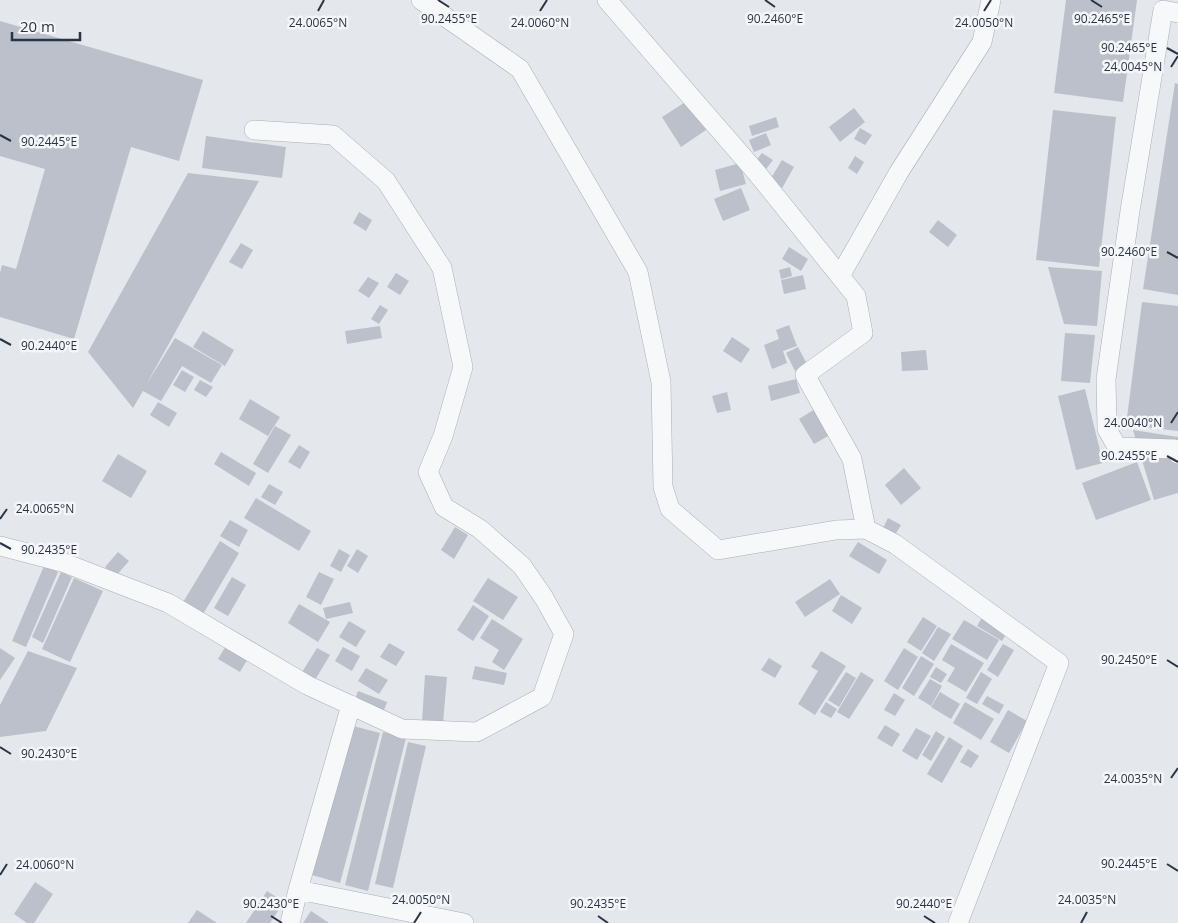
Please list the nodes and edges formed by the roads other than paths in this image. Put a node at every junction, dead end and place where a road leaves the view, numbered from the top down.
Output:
1 (421, 0) edge
2 (607, 0) edge
3 (991, 0) edge
4 (1178, 13) edge
5 (254, 130) dead end
6 (840, 276) junction
7 (1178, 454) edge
8 (866, 529) junction
9 (0, 546) edge
10 (351, 705) junction
11 (298, 890) junction
12 (290, 923) edge
13 (464, 923) edge
14 (958, 923) edge

1 - 8 street
2 - 6 street
3 - 6 street
4 - 7 street
5 - 10 street
6 - 8 street
8 - 14 street
9 - 10 street
10 - 11 street
11 - 12 street
11 - 13 street

